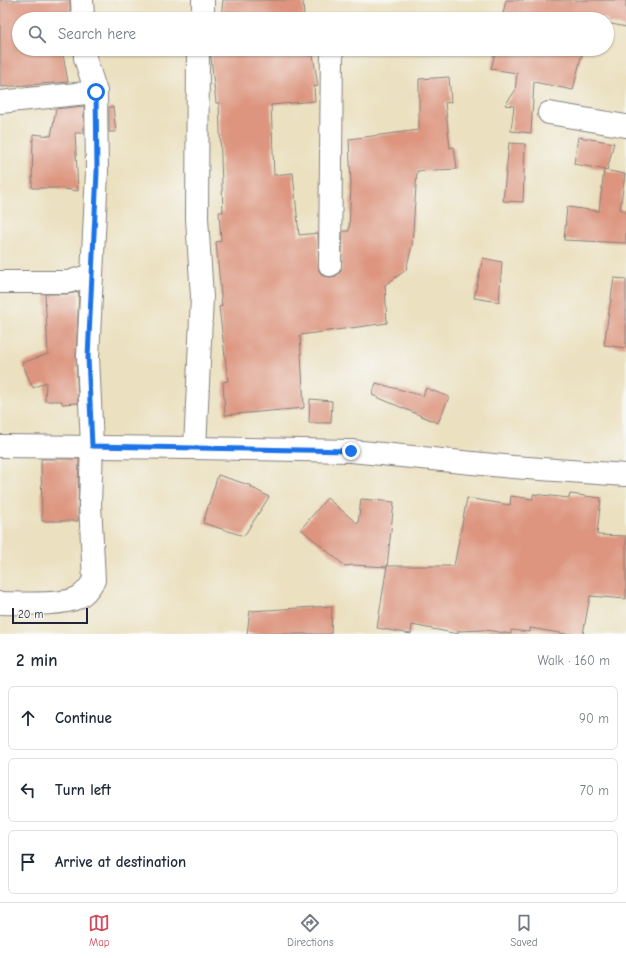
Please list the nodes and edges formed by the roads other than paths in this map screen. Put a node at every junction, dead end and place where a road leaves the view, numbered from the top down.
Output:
1 (82, 0) edge
2 (203, 0) edge
3 (83, 12) edge
4 (203, 12) edge
5 (89, 56) edge
6 (198, 56) edge
7 (332, 56) edge
8 (96, 92) junction
9 (0, 102) edge
10 (549, 113) dead end
11 (626, 126) edge
12 (330, 265) dead end
13 (91, 275) junction
14 (0, 282) edge
15 (0, 446) edge
16 (92, 446) junction
17 (195, 448) junction
18 (626, 475) edge
19 (0, 603) edge

1 - 3 street
2 - 4 street
5 - 8 street
6 - 17 street
7 - 12 street
8 - 9 street
8 - 13 street
10 - 11 street
13 - 14 street
13 - 16 street
15 - 16 street
16 - 17 street
16 - 19 street
17 - 18 street

